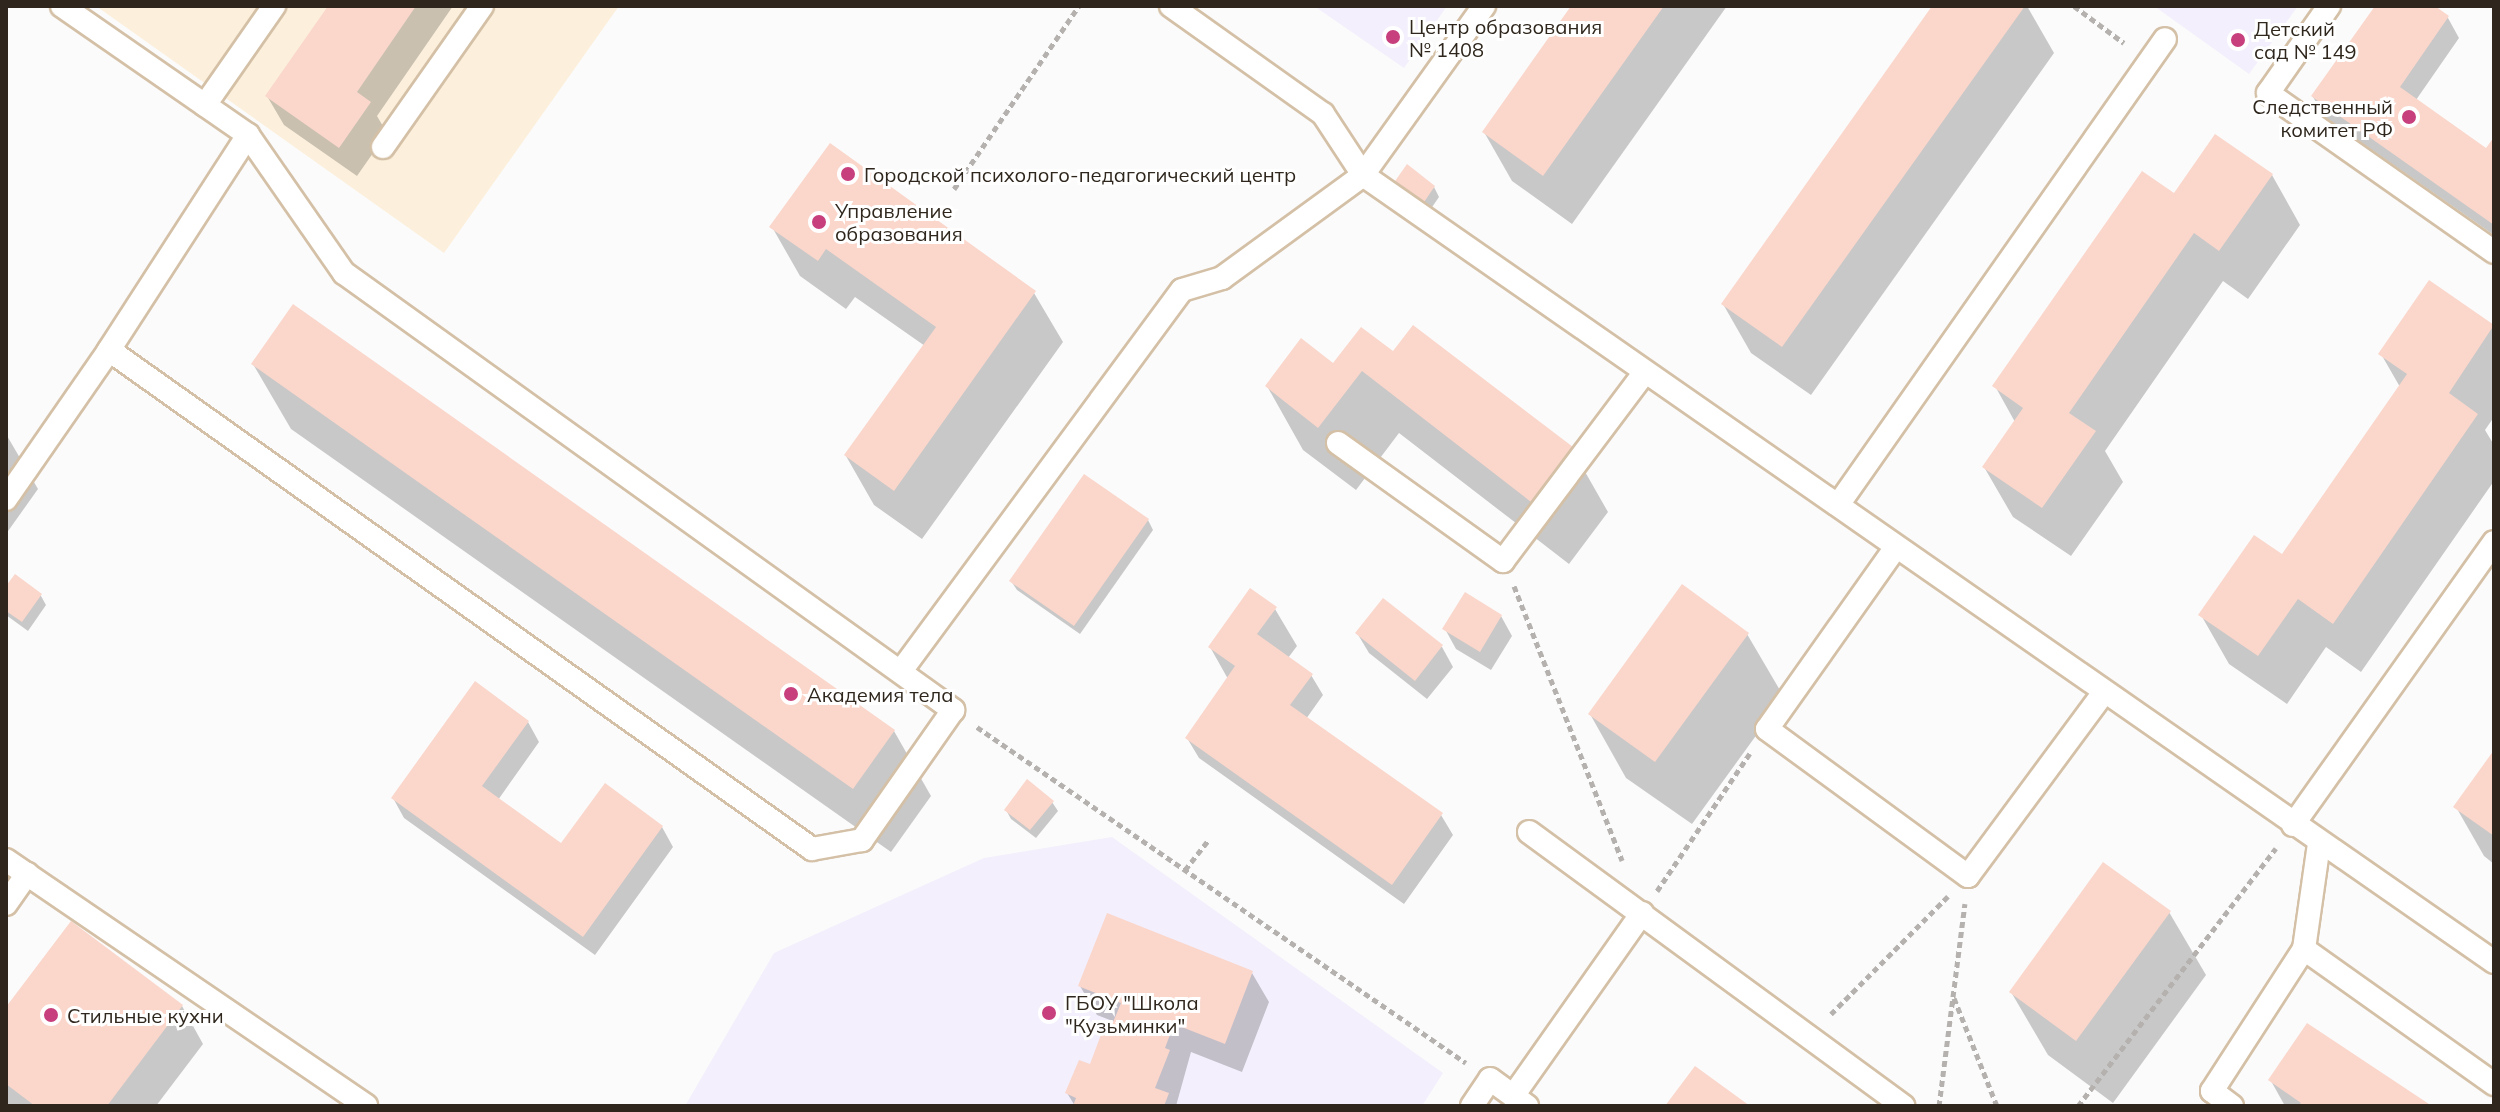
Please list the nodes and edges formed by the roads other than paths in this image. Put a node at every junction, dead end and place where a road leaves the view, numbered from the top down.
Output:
1 (62, 6) edge
2 (274, 6) edge
3 (482, 6) edge
4 (1171, 6) edge
5 (1484, 6) edge
6 (2329, 6) edge
7 (2165, 39) dead end
8 (205, 105) junction
9 (248, 135) junction
10 (383, 147) dead end
11 (1363, 175) junction
12 (2494, 252) edge
13 (109, 350) junction
14 (1645, 372) junction
15 (1338, 443) dead end
16 (6, 499) edge
17 (1838, 505) junction
18 (2494, 542) edge
19 (1896, 547) junction
20 (901, 671) junction
21 (2104, 692) junction
22 (2293, 825) junction
23 (1529, 832) dead end
24 (2319, 843) junction
25 (6, 860) edge
26 (27, 874) junction
27 (6, 904) edge
28 (1642, 913) junction
29 (2304, 949) junction
30 (2494, 962) edge
31 (2494, 1084) edge
32 (1520, 1101) edge
33 (366, 1106) edge
34 (1472, 1106) edge
35 (1904, 1106) edge
36 (2232, 1106) edge

1 - 8 lane
2 - 8 lane
3 - 10 lane
4 - 11 lane
5 - 11 lane
6 - 12 lane
7 - 17 lane
8 - 9 lane
9 - 13 lane
9 - 20 lane
11 - 14 lane
11 - 20 lane
13 - 16 lane
13 - 20 lane
14 - 15 lane
14 - 17 lane
17 - 19 lane
18 - 22 lane
19 - 21 lane
19 - 21 lane
21 - 22 lane
22 - 24 lane
23 - 28 lane
24 - 29 lane
24 - 30 lane
25 - 26 lane
26 - 27 lane
26 - 33 lane
28 - 32 lane
28 - 35 lane
29 - 31 lane
29 - 36 lane
32 - 34 lane

